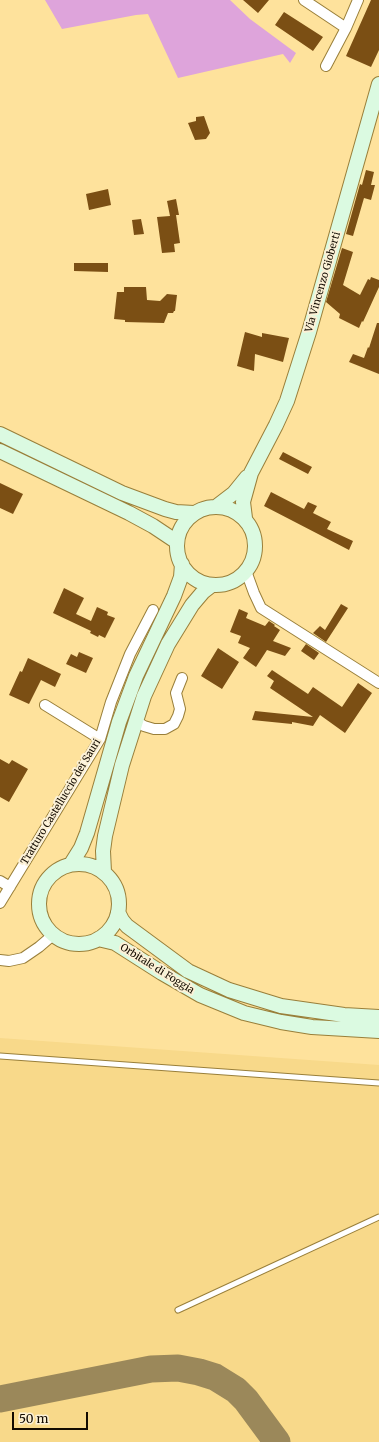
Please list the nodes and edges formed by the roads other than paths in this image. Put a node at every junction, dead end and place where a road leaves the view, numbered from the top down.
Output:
1 (304, 0) edge
2 (358, 0) edge
3 (346, 28) junction
4 (326, 66) dead end
5 (379, 84) edge
6 (0, 434) edge
7 (0, 451) edge
8 (250, 474) junction
9 (217, 506) junction
10 (194, 513) junction
11 (245, 518) junction
12 (177, 542) junction
13 (182, 564) junction
14 (246, 571) junction
15 (212, 585) junction
16 (153, 610) dead end
17 (182, 678) dead end
18 (379, 683) edge
19 (45, 705) dead end
20 (136, 721) junction
21 (100, 739) junction
22 (71, 864) junction
23 (104, 872) junction
24 (0, 881) edge
25 (10, 887) junction
26 (0, 903) edge
27 (118, 912) junction
28 (53, 935) junction
29 (98, 939) junction
30 (0, 960) edge
31 (379, 1017) edge
32 (379, 1031) edge
33 (0, 1056) edge
34 (379, 1083) edge
35 (379, 1217) edge
36 (178, 1310) dead end

1 - 3 street
2 - 3 street
3 - 4 street
5 - 8 main road, Via Vincenzo Gioberti
6 - 10 main road
7 - 12 main road
8 - 9 main road, Via Vincenzo Gioberti
8 - 11 main road, Via Vincenzo Gioberti
9 - 10 main road
9 - 11 main road
10 - 12 main road
11 - 14 main road
12 - 13 main road
13 - 15 main road
13 - 22 main road
14 - 15 main road
14 - 18 street
15 - 20 main road
16 - 21 street, Tratturo Castelluccio dei Sauri
17 - 20 street
19 - 21 street
20 - 23 main road
21 - 25 street, Tratturo Castelluccio dei Sauri
22 - 23 main road
22 - 28 main road
23 - 27 main road
24 - 25 street
25 - 26 street, Tratturo Castelluccio dei Sauri
27 - 29 main road
27 - 31 main road, Orbitale di Foggia
28 - 29 main road
28 - 30 street
29 - 32 main road, Orbitale di Foggia
33 - 34 lane
35 - 36 lane

